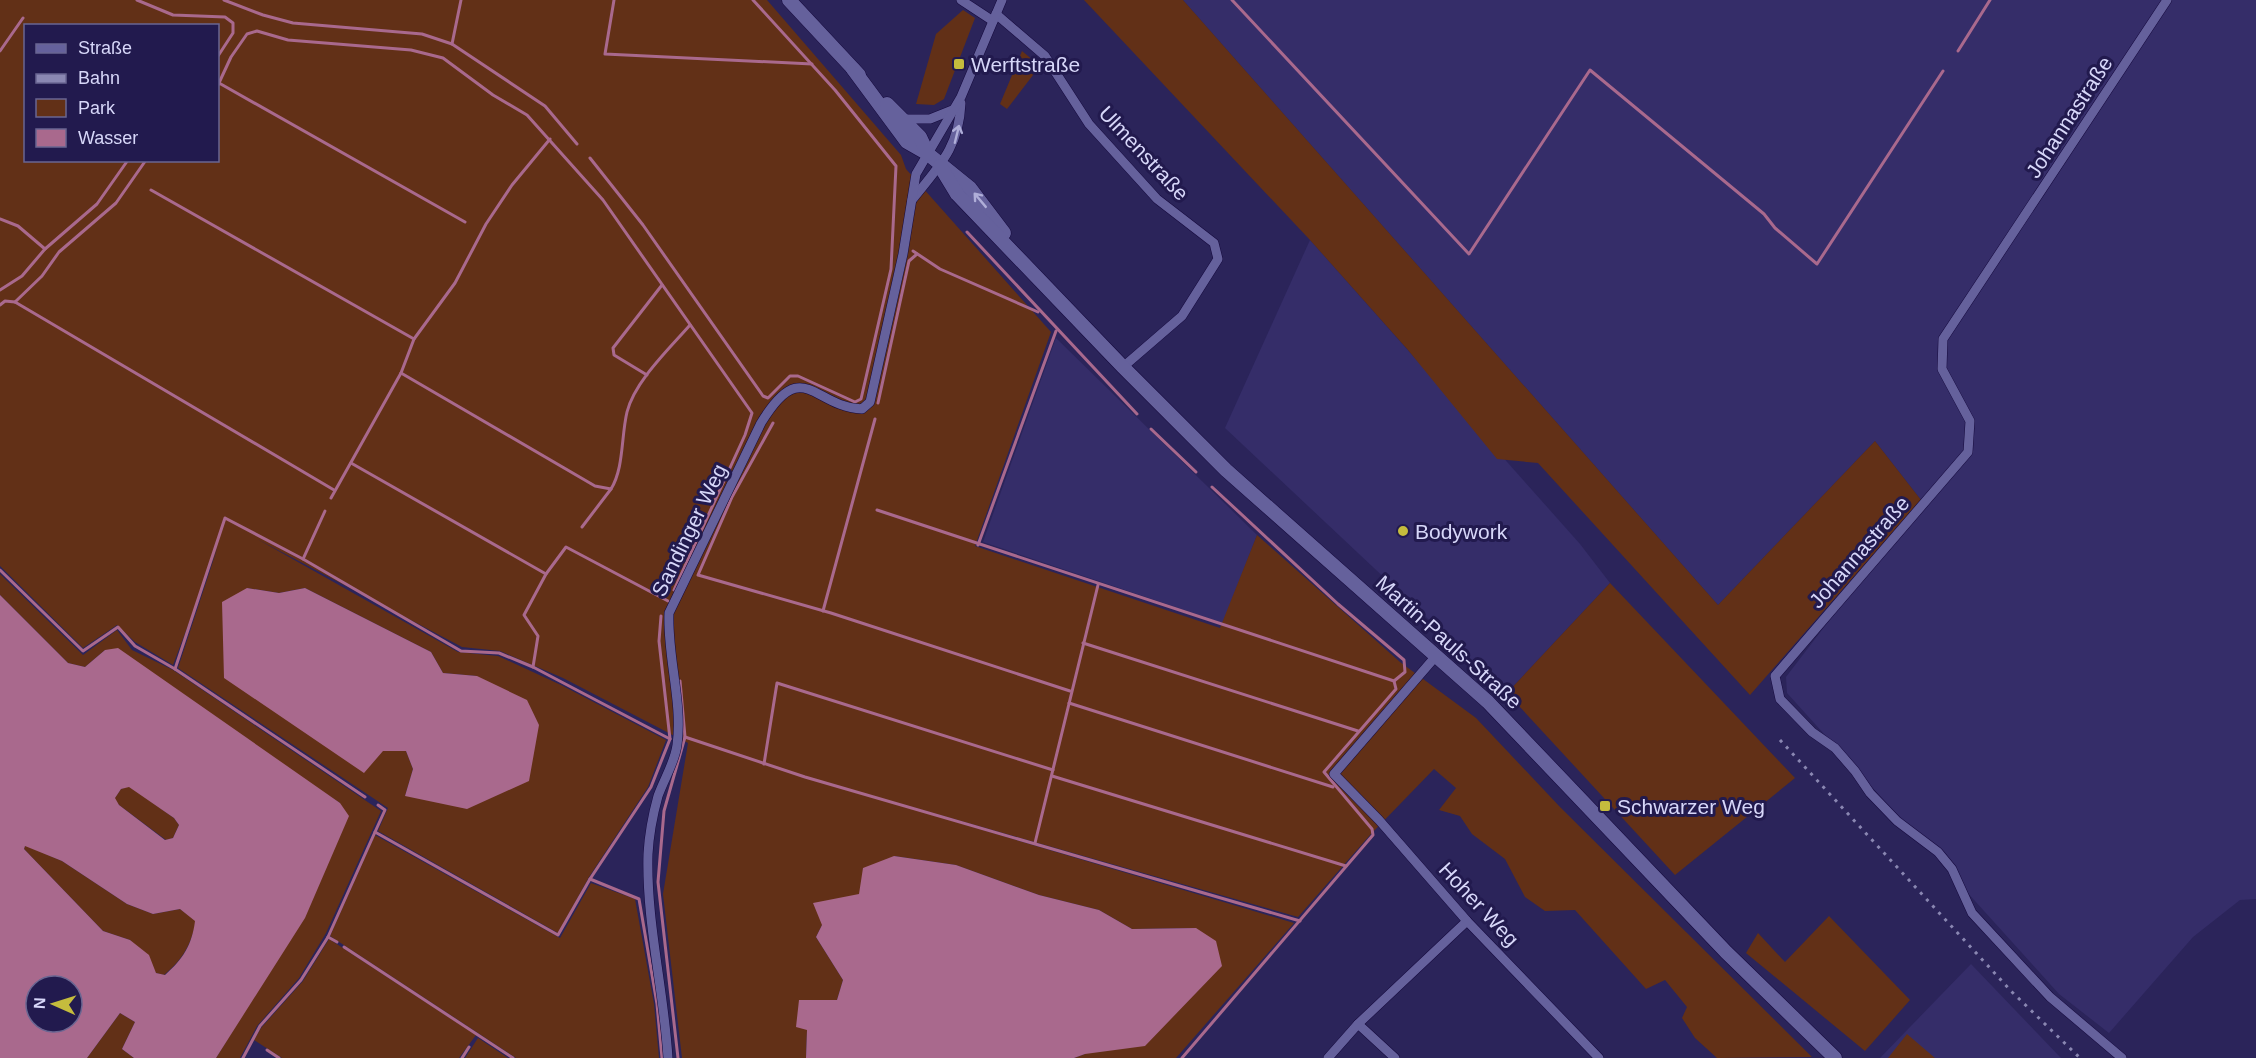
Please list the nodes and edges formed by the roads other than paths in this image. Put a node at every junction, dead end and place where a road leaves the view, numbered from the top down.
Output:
1 (789, 0) edge
2 (961, 0) edge
3 (1002, 0) edge
4 (2167, 0) edge
5 (994, 17) junction
6 (853, 69) junction
7 (961, 98) junction
8 (955, 109) junction
9 (903, 119) junction
10 (928, 153) junction
11 (940, 166) junction
12 (909, 203) junction
13 (1123, 367) junction
14 (1436, 656) junction
15 (1467, 921) junction
16 (1358, 1024) junction
17 (668, 1058) edge
18 (1328, 1058) edge
19 (1395, 1058) edge
20 (1599, 1058) edge
21 (1835, 1058) edge
22 (2122, 1058) edge

1 - 6 street, Martin-Pauls-Straße
2 - 5 street, Ulmenstraße
3 - 5 street
4 - 22 street, Johannastraße
5 - 7 street
5 - 13 street, Ulmenstraße
6 - 9 street, Martin-Pauls-Straße
6 - 10 street, Martin-Pauls-Straße
7 - 8 street
11 -> 7 street
8 - 9 street
8 - 10 street
9 - 10 street, Martin-Pauls-Straße
10 - 11 street, Martin-Pauls-Straße
10 - 12 street, Sandinger Weg
11 - 12 street
11 - 13 street, Martin-Pauls-Straße
12 - 17 street, Sandinger Weg
13 - 14 street, Martin-Pauls-Straße
14 - 15 street, Hoher Weg
14 - 21 street, Martin-Pauls-Straße
15 - 16 street
15 - 20 street, Hoher Weg
16 - 18 street
16 - 19 street

